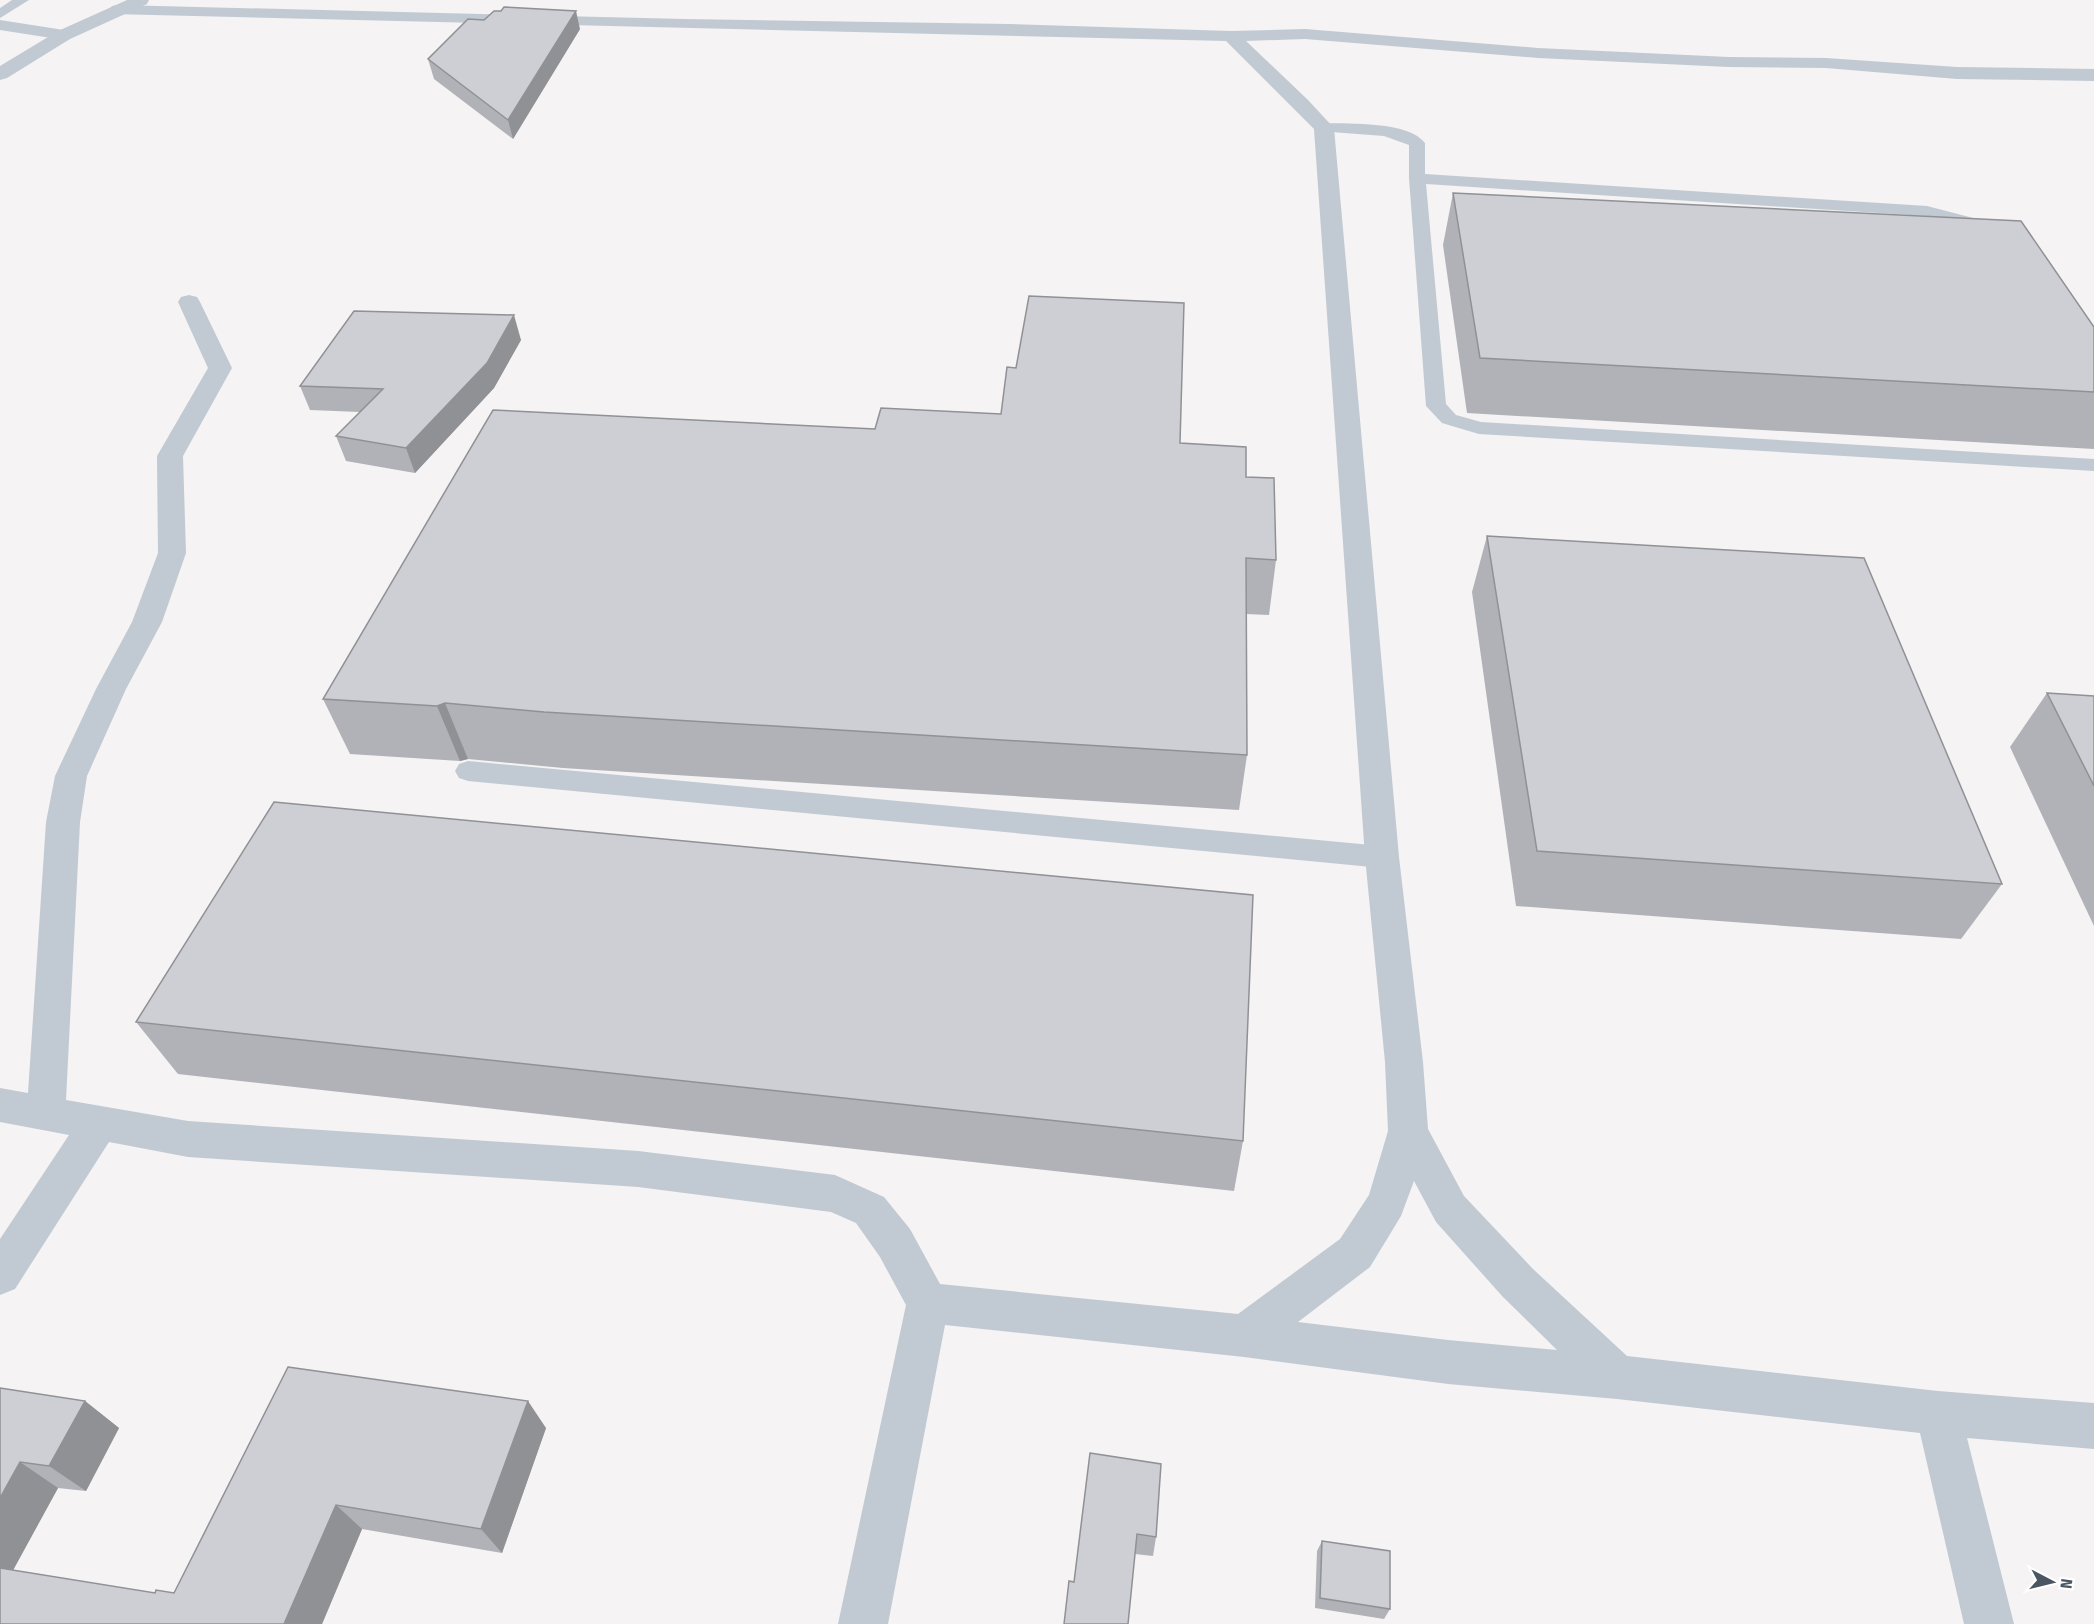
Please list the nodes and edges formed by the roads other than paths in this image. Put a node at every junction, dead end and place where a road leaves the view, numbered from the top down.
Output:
1 (22, 0) edge
2 (141, 0) edge
3 (118, 10) junction
4 (0, 14) edge
5 (0, 25) edge
6 (64, 35) junction
7 (1231, 36) junction
8 (0, 74) edge
9 (2094, 75) edge
10 (1324, 128) junction
11 (1416, 178) junction
12 (1999, 244) edge
13 (189, 302) dead end
14 (2094, 465) edge
15 (468, 771) dead end
16 (1382, 857) junction
17 (0, 1105) edge
18 (46, 1113) junction
19 (99, 1125) junction
20 (1408, 1131) junction
21 (0, 1275) edge
22 (928, 1303) junction
23 (1244, 1336) junction
24 (1617, 1377) junction
25 (1938, 1413) junction
26 (2094, 1426) edge
27 (863, 1624) edge
28 (1989, 1624) edge

1 - 4 lane
2 - 3 street
3 - 6 street
3 - 7 street
5 - 6 street
6 - 8 street
7 - 9 street
7 - 10 street
10 - 11 lane
10 - 16 street
11 - 12 lane
11 - 14 lane
13 - 18 street
15 - 16 lane
16 - 20 street
17 - 18 street
18 - 19 street
19 - 21 street
19 - 22 street
20 - 23 street
20 - 24 street
22 - 23 street
22 - 27 street
23 - 24 street
24 - 25 street
25 - 26 street
25 - 28 street

